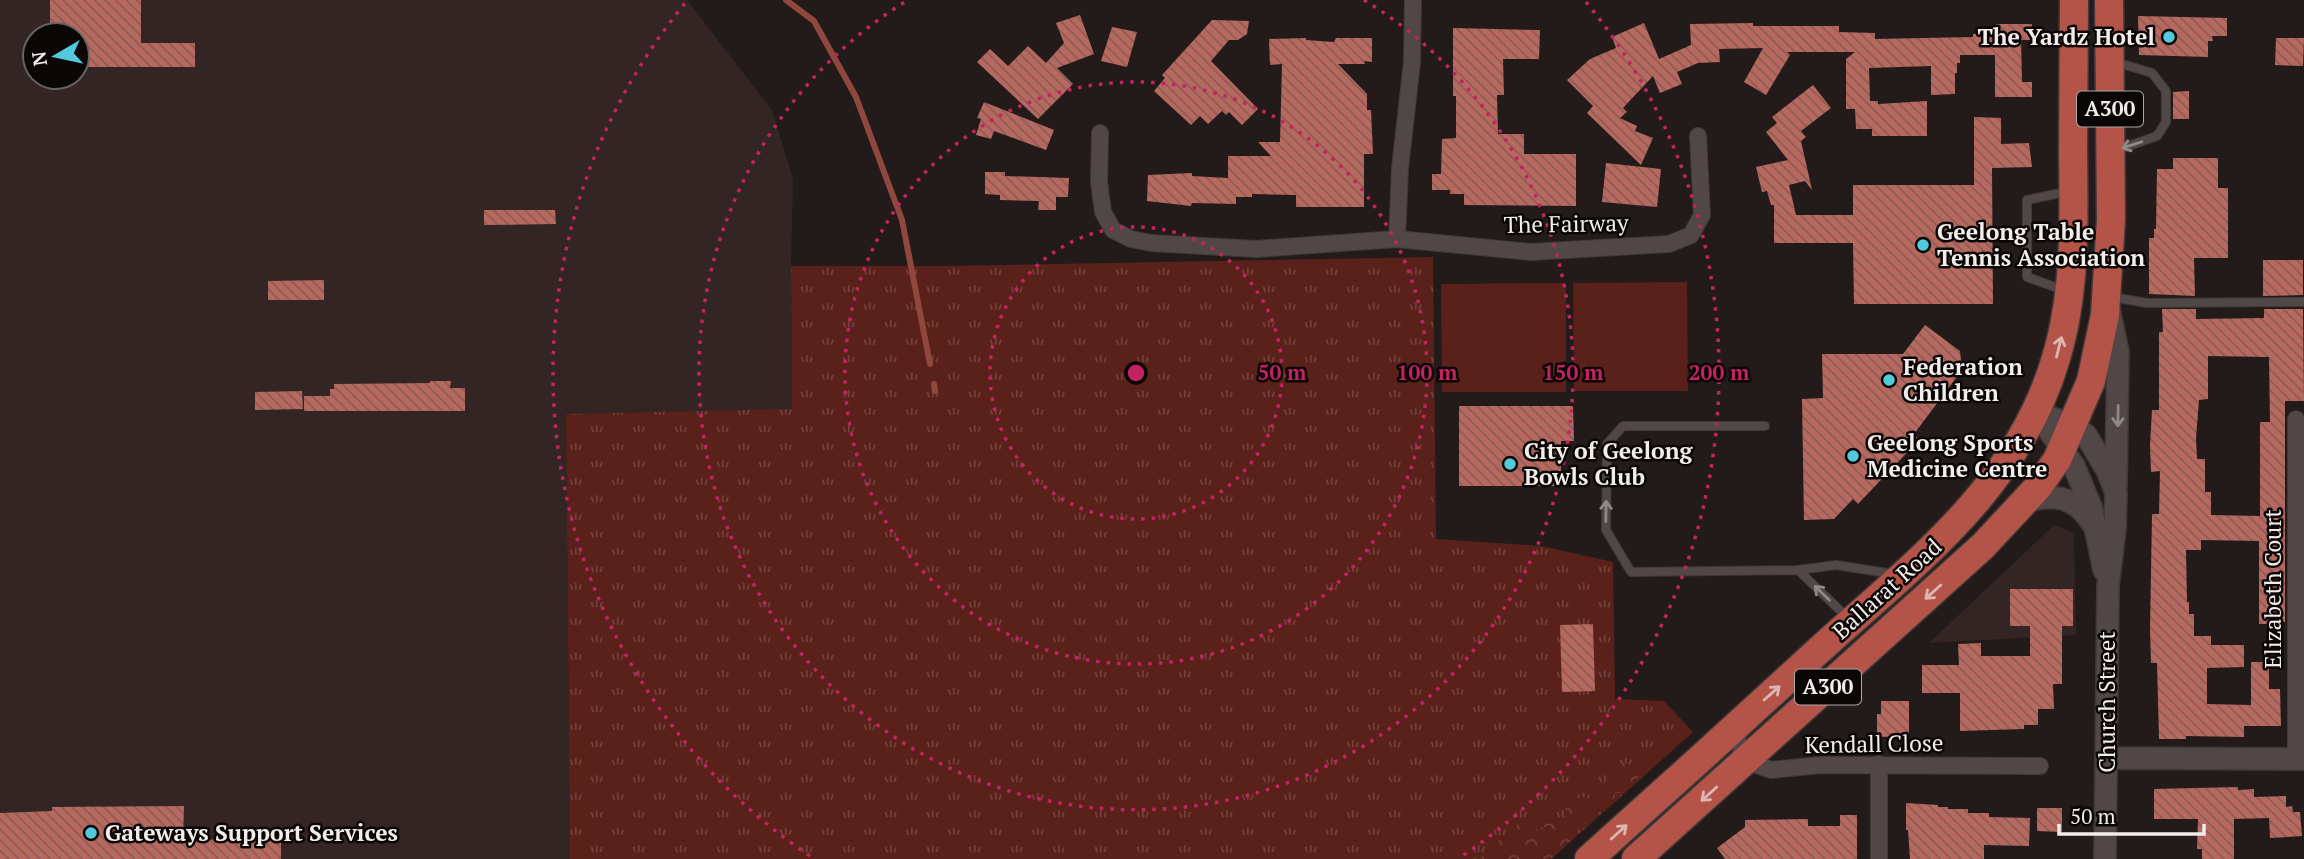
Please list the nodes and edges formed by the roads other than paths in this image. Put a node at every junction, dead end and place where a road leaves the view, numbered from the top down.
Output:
1 (1413, 0) edge
2 (2074, 0) edge
3 (2109, 0) edge
4 (2109, 59) junction
5 (1100, 133) dead end
6 (1698, 136) dead end
7 (2110, 152) junction
8 (2074, 191) junction
9 (1397, 239) junction
10 (2069, 292) junction
11 (2106, 298) junction
12 (2304, 302) edge
13 (2036, 412) junction
14 (2296, 418) dead end
15 (1765, 426) dead end
16 (2069, 437) junction
17 (2116, 493) junction
18 (2024, 502) junction
19 (2096, 531) junction
20 (1798, 570) junction
21 (1904, 576) junction
22 (2108, 586) junction
23 (1858, 622) junction
24 (1732, 729) junction
25 (2106, 758) junction
26 (2300, 759) edge
27 (1879, 764) junction
28 (1758, 765) junction
29 (2040, 766) dead end
30 (1589, 859) edge
31 (1636, 859) edge
32 (1879, 859) edge
33 (2105, 859) edge

1 - 9 street
2 - 8 highway, A300
3 - 4 highway, A300
4 - 7 highway, A300
4 -> 7 lane
5 - 9 street, The Fairway
6 - 9 street, The Fairway
7 - 11 highway, A300
8 - 10 highway, A300
8 - 10 lane
13 -> 10 highway, A300
11 - 12 lane
11 - 16 highway, A300
11 -> 17 street
13 - 16 street, Church Street
13 - 21 highway, Ballarat Road / A300
14 - 26 street, Elizabeth Court
20 -> 15 lane
16 - 17 street, Church Street
16 - 18 highway, Ballarat Road / A300
16 - 19 street, Church Street
17 - 22 street, Church Street
18 - 19 street
18 -> 28 highway, Ballarat Road / A300
19 - 22 street, Church Street
20 - 21 lane
23 -> 20 lane
21 - 23 highway, Ballarat Road / A300
22 - 25 street, Church Street
24 -> 23 highway, Ballarat Road / A300
24 - 28 street
30 -> 24 highway, Ballarat Road / A300
25 - 26 street
25 - 33 street, Church Street
27 - 28 street, Kendall Close
27 - 29 street, Kendall Close
27 - 32 street
28 -> 31 highway, Ballarat Road / A300

